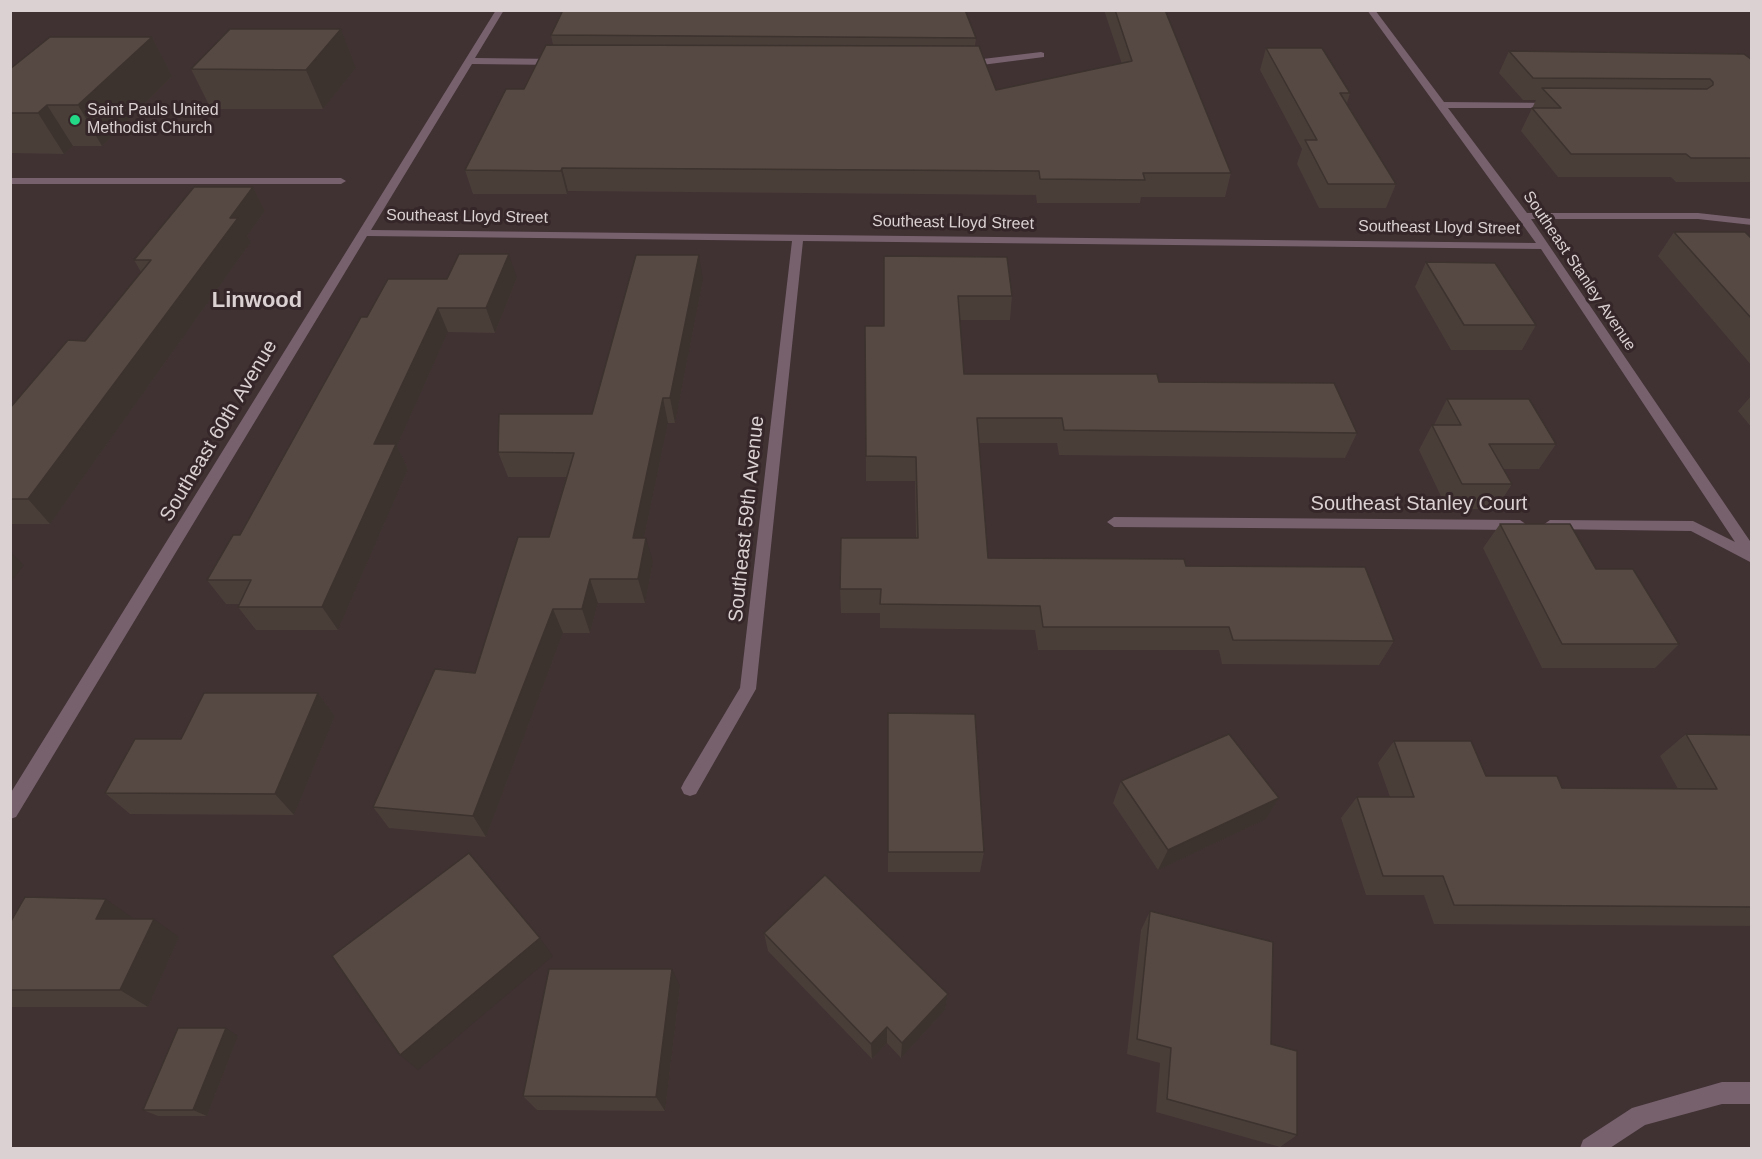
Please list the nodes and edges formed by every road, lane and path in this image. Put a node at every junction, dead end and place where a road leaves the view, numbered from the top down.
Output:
1 (500, 10) edge
2 (1371, 10) edge
3 (1041, 55) dead end
4 (470, 61) junction
5 (565, 62) edge
6 (960, 64) edge
7 (1441, 105) junction
8 (1561, 105) edge
9 (10, 181) edge
10 (341, 181) dead end
11 (1524, 216) junction
12 (1752, 222) edge
13 (363, 233) junction
14 (798, 238) junction
15 (1542, 246) junction
16 (1114, 522) dead end
17 (1752, 557) edge
18 (690, 789) dead end
19 (10, 811) edge
20 (1752, 1093) edge
21 (1591, 1149) edge

1 - 4 street, Southeast 60th Avenue
2 - 7 street, Southeast Stanley Avenue
3 - 6 street
4 - 5 street
4 - 13 street, Southeast 60th Avenue
7 - 8 street
7 - 11 street, Southeast Stanley Avenue
9 - 10 street
11 - 12 street, Southeast Lloyd Street
11 - 15 street, Southeast Stanley Avenue
13 - 14 street, Southeast Lloyd Street
13 - 19 street, Southeast 60th Avenue
14 - 15 street, Southeast Lloyd Street
14 - 18 street, Southeast 59th Avenue
15 - 17 street, Southeast Stanley Avenue
16 - 17 street, Southeast Stanley Court
20 - 21 street

